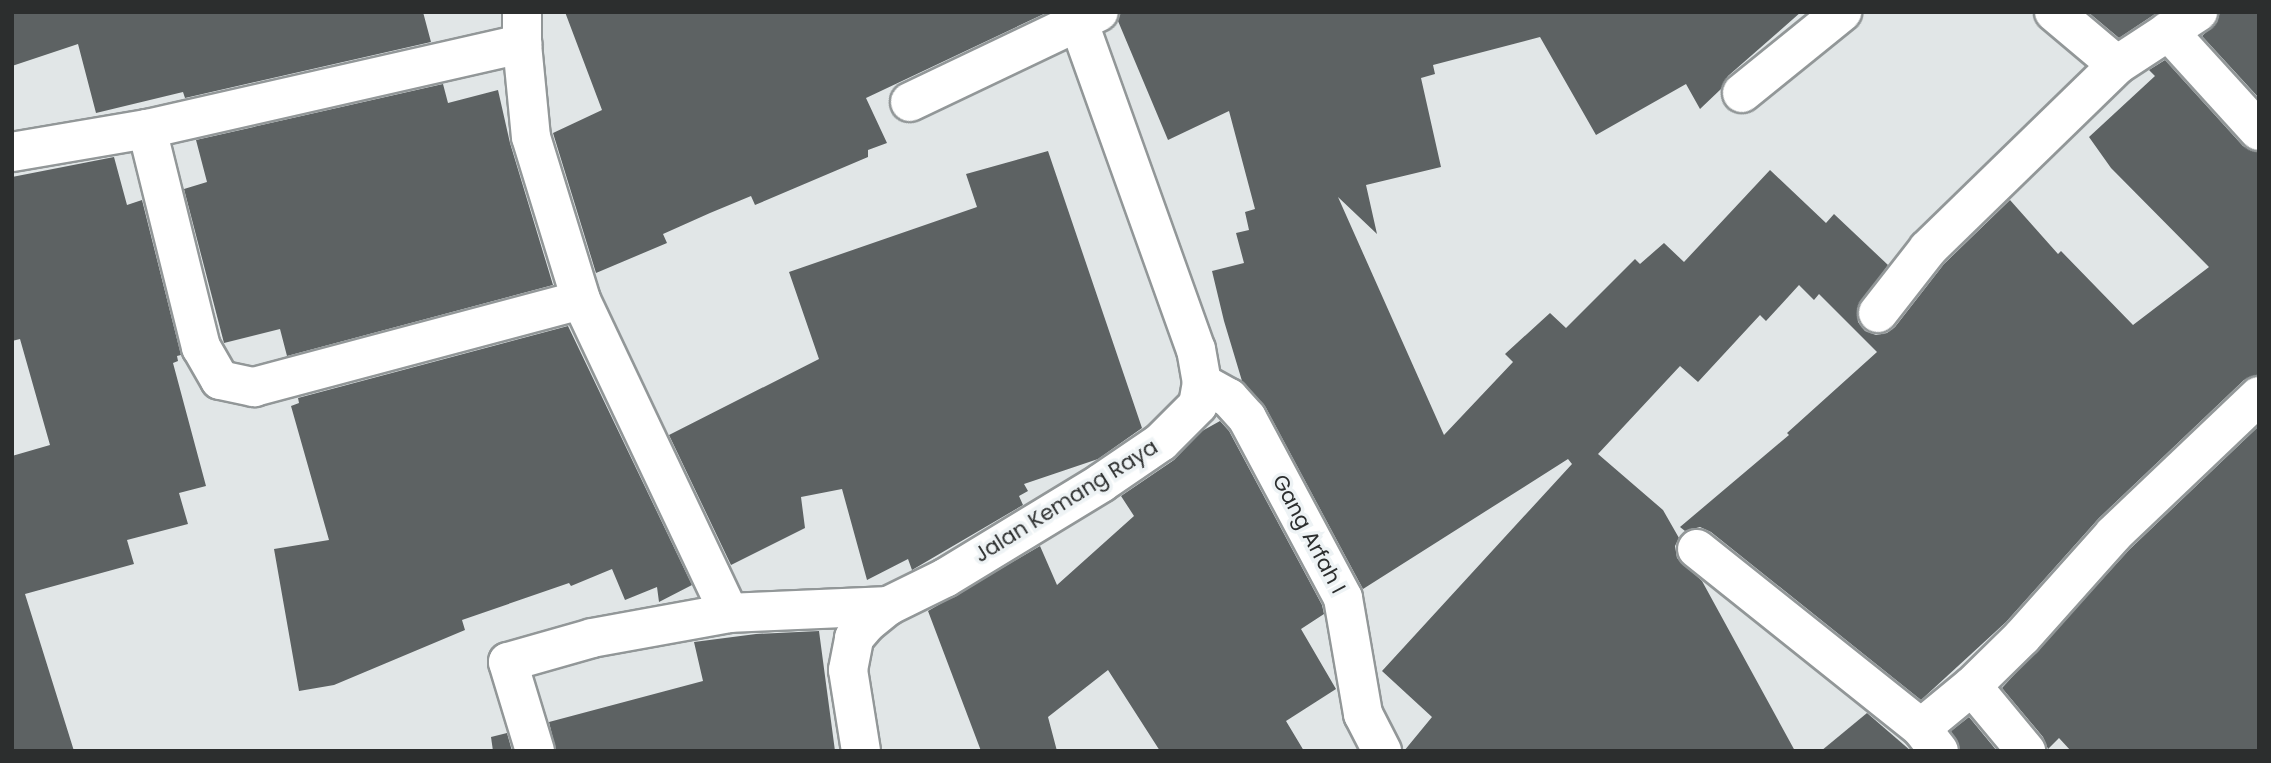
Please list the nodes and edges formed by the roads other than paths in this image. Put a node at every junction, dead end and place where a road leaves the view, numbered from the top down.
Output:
1 (1842, 12) edge
2 (2054, 12) edge
3 (1084, 15) edge
4 (2183, 21) edge
5 (522, 28) edge
6 (2117, 65) junction
7 (1742, 93) dead end
8 (911, 102) dead end
9 (147, 129) junction
10 (2259, 131) edge
11 (12, 152) edge
12 (581, 300) junction
13 (1878, 313) dead end
14 (1202, 383) junction
15 (2259, 396) edge
16 (1698, 549) dead end
17 (888, 606) junction
18 (729, 613) junction
19 (1972, 686) junction
20 (1930, 740) edge
21 (535, 751) edge
22 (862, 751) edge
23 (1382, 751) edge
24 (2026, 751) edge

1 - 7 street
2 - 6 street
3 - 8 street
3 - 14 street
4 - 6 street
4 - 10 street
5 - 9 street
5 - 12 street
6 - 13 street
9 - 11 street
9 - 12 street
12 - 18 street
14 - 17 street, Jalan Kemang Raya
14 - 23 street, Gang Arfah I
15 - 19 street
16 - 20 street
17 - 18 street
17 - 22 street, Jalan Kemang Raya
18 - 21 street
19 - 20 street
19 - 24 street

